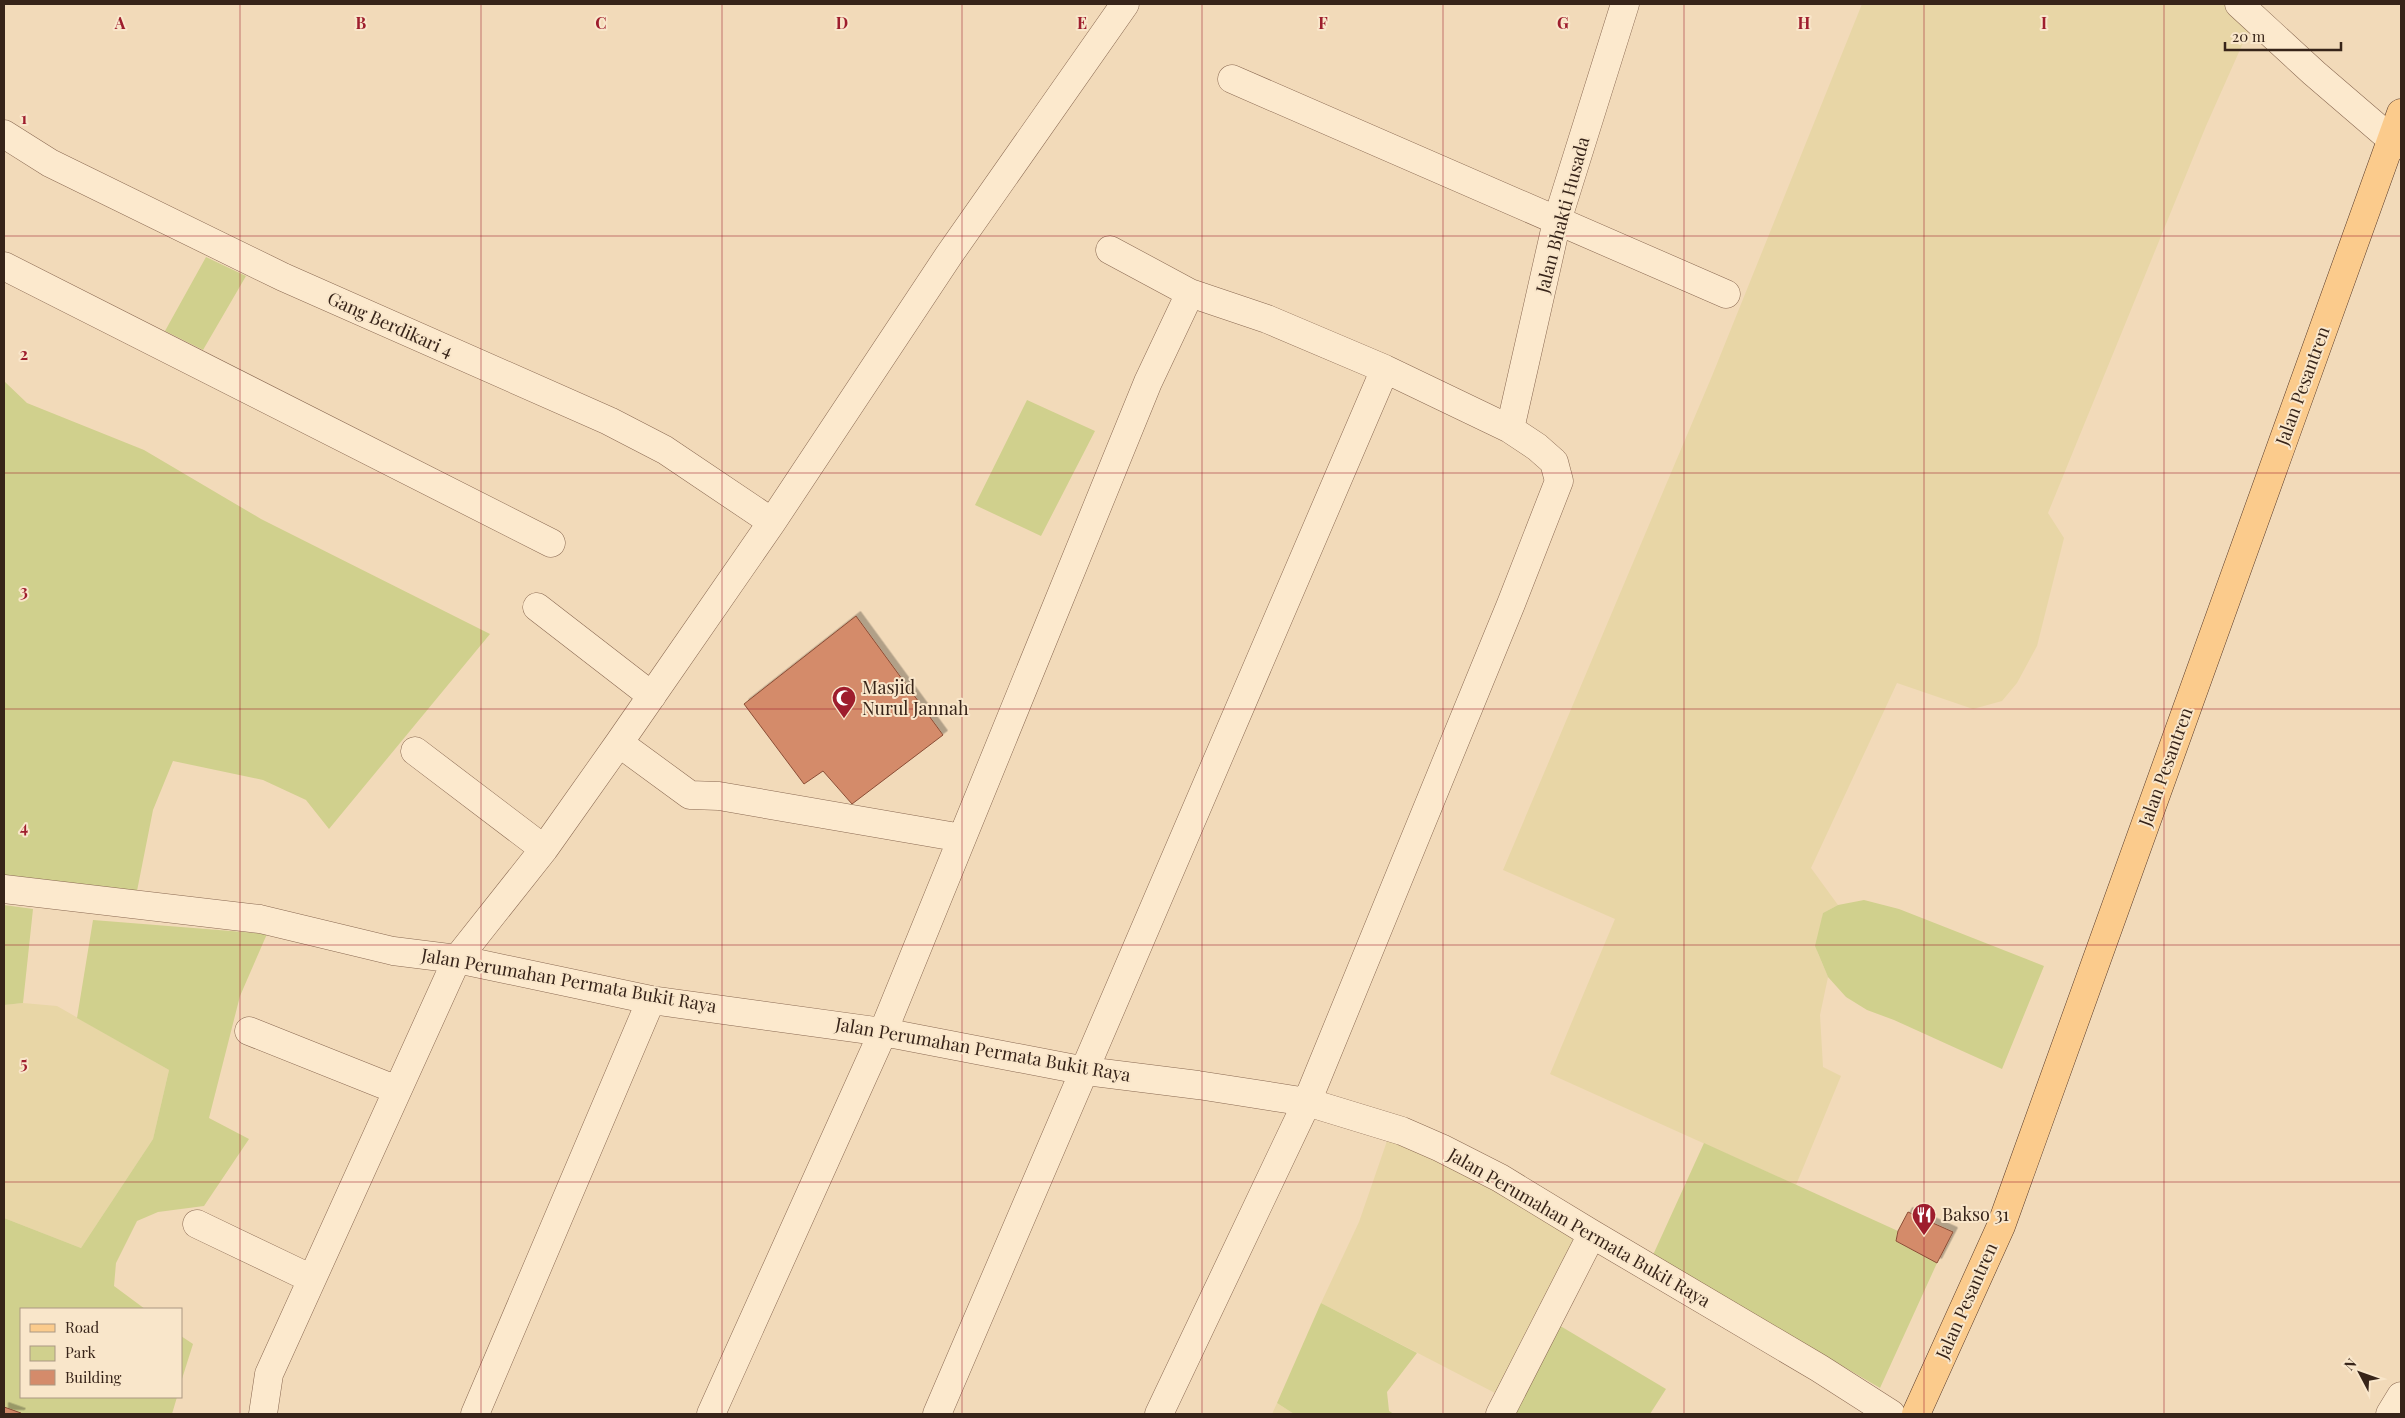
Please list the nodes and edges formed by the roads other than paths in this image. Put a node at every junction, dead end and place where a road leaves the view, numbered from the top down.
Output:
1 (1125, 4) edge
2 (1625, 4) edge
3 (2238, 4) edge
4 (1232, 79) dead end
5 (2401, 113) edge
6 (4, 134) edge
7 (2396, 143) edge
8 (1557, 221) junction
9 (1110, 250) dead end
10 (4, 266) edge
11 (1190, 293) junction
12 (1726, 294) dead end
13 (1385, 369) junction
14 (1510, 429) junction
15 (772, 522) junction
16 (551, 543) dead end
17 (537, 607) dead end
18 (652, 696) junction
19 (619, 743) junction
20 (415, 750) dead end
21 (962, 838) junction
22 (544, 849) junction
23 (4, 889) edge
24 (457, 959) junction
25 (651, 1000) junction
26 (249, 1032) dead end
27 (883, 1032) junction
28 (1086, 1071) junction
29 (397, 1090) junction
30 (1307, 1102) junction
31 (197, 1224) dead end
32 (1592, 1234) junction
33 (312, 1279) junction
34 (2401, 1396) edge
35 (263, 1414) edge
36 (475, 1414) edge
37 (711, 1414) edge
38 (937, 1414) edge
39 (1159, 1414) edge
40 (1500, 1414) edge
41 (1891, 1414) edge
42 (1916, 1414) edge
43 (2390, 1414) edge

1 - 15 street
2 - 8 street, Jalan Bhakti Husada
3 - 7 street
4 - 8 street
5 - 7 main road, Jalan Pesantren
6 - 15 street, Gang Berdikari 4
7 - 42 main road, Jalan Pesantren
8 - 12 street
8 - 14 street, Jalan Bhakti Husada
9 - 11 street
10 - 16 street
11 - 13 street
11 - 21 street
13 - 14 street
13 - 28 street
14 - 30 street
15 - 18 street
17 - 18 street
18 - 19 street
19 - 21 street
19 - 22 street
20 - 22 street
21 - 27 street
22 - 24 street
23 - 24 street, Jalan Perumahan Permata Bukit Raya
24 - 25 street, Jalan Perumahan Permata Bukit Raya
24 - 29 street
25 - 27 street, Jalan Perumahan Permata Bukit Raya
25 - 36 street
26 - 29 street
27 - 28 street, Jalan Perumahan Permata Bukit Raya
27 - 37 street
28 - 30 street, Jalan Perumahan Permata Bukit Raya
28 - 38 street
29 - 33 street
30 - 32 street, Jalan Perumahan Permata Bukit Raya
30 - 39 street
31 - 33 street
32 - 40 street
32 - 41 street, Jalan Perumahan Permata Bukit Raya
33 - 35 street
34 - 43 street

